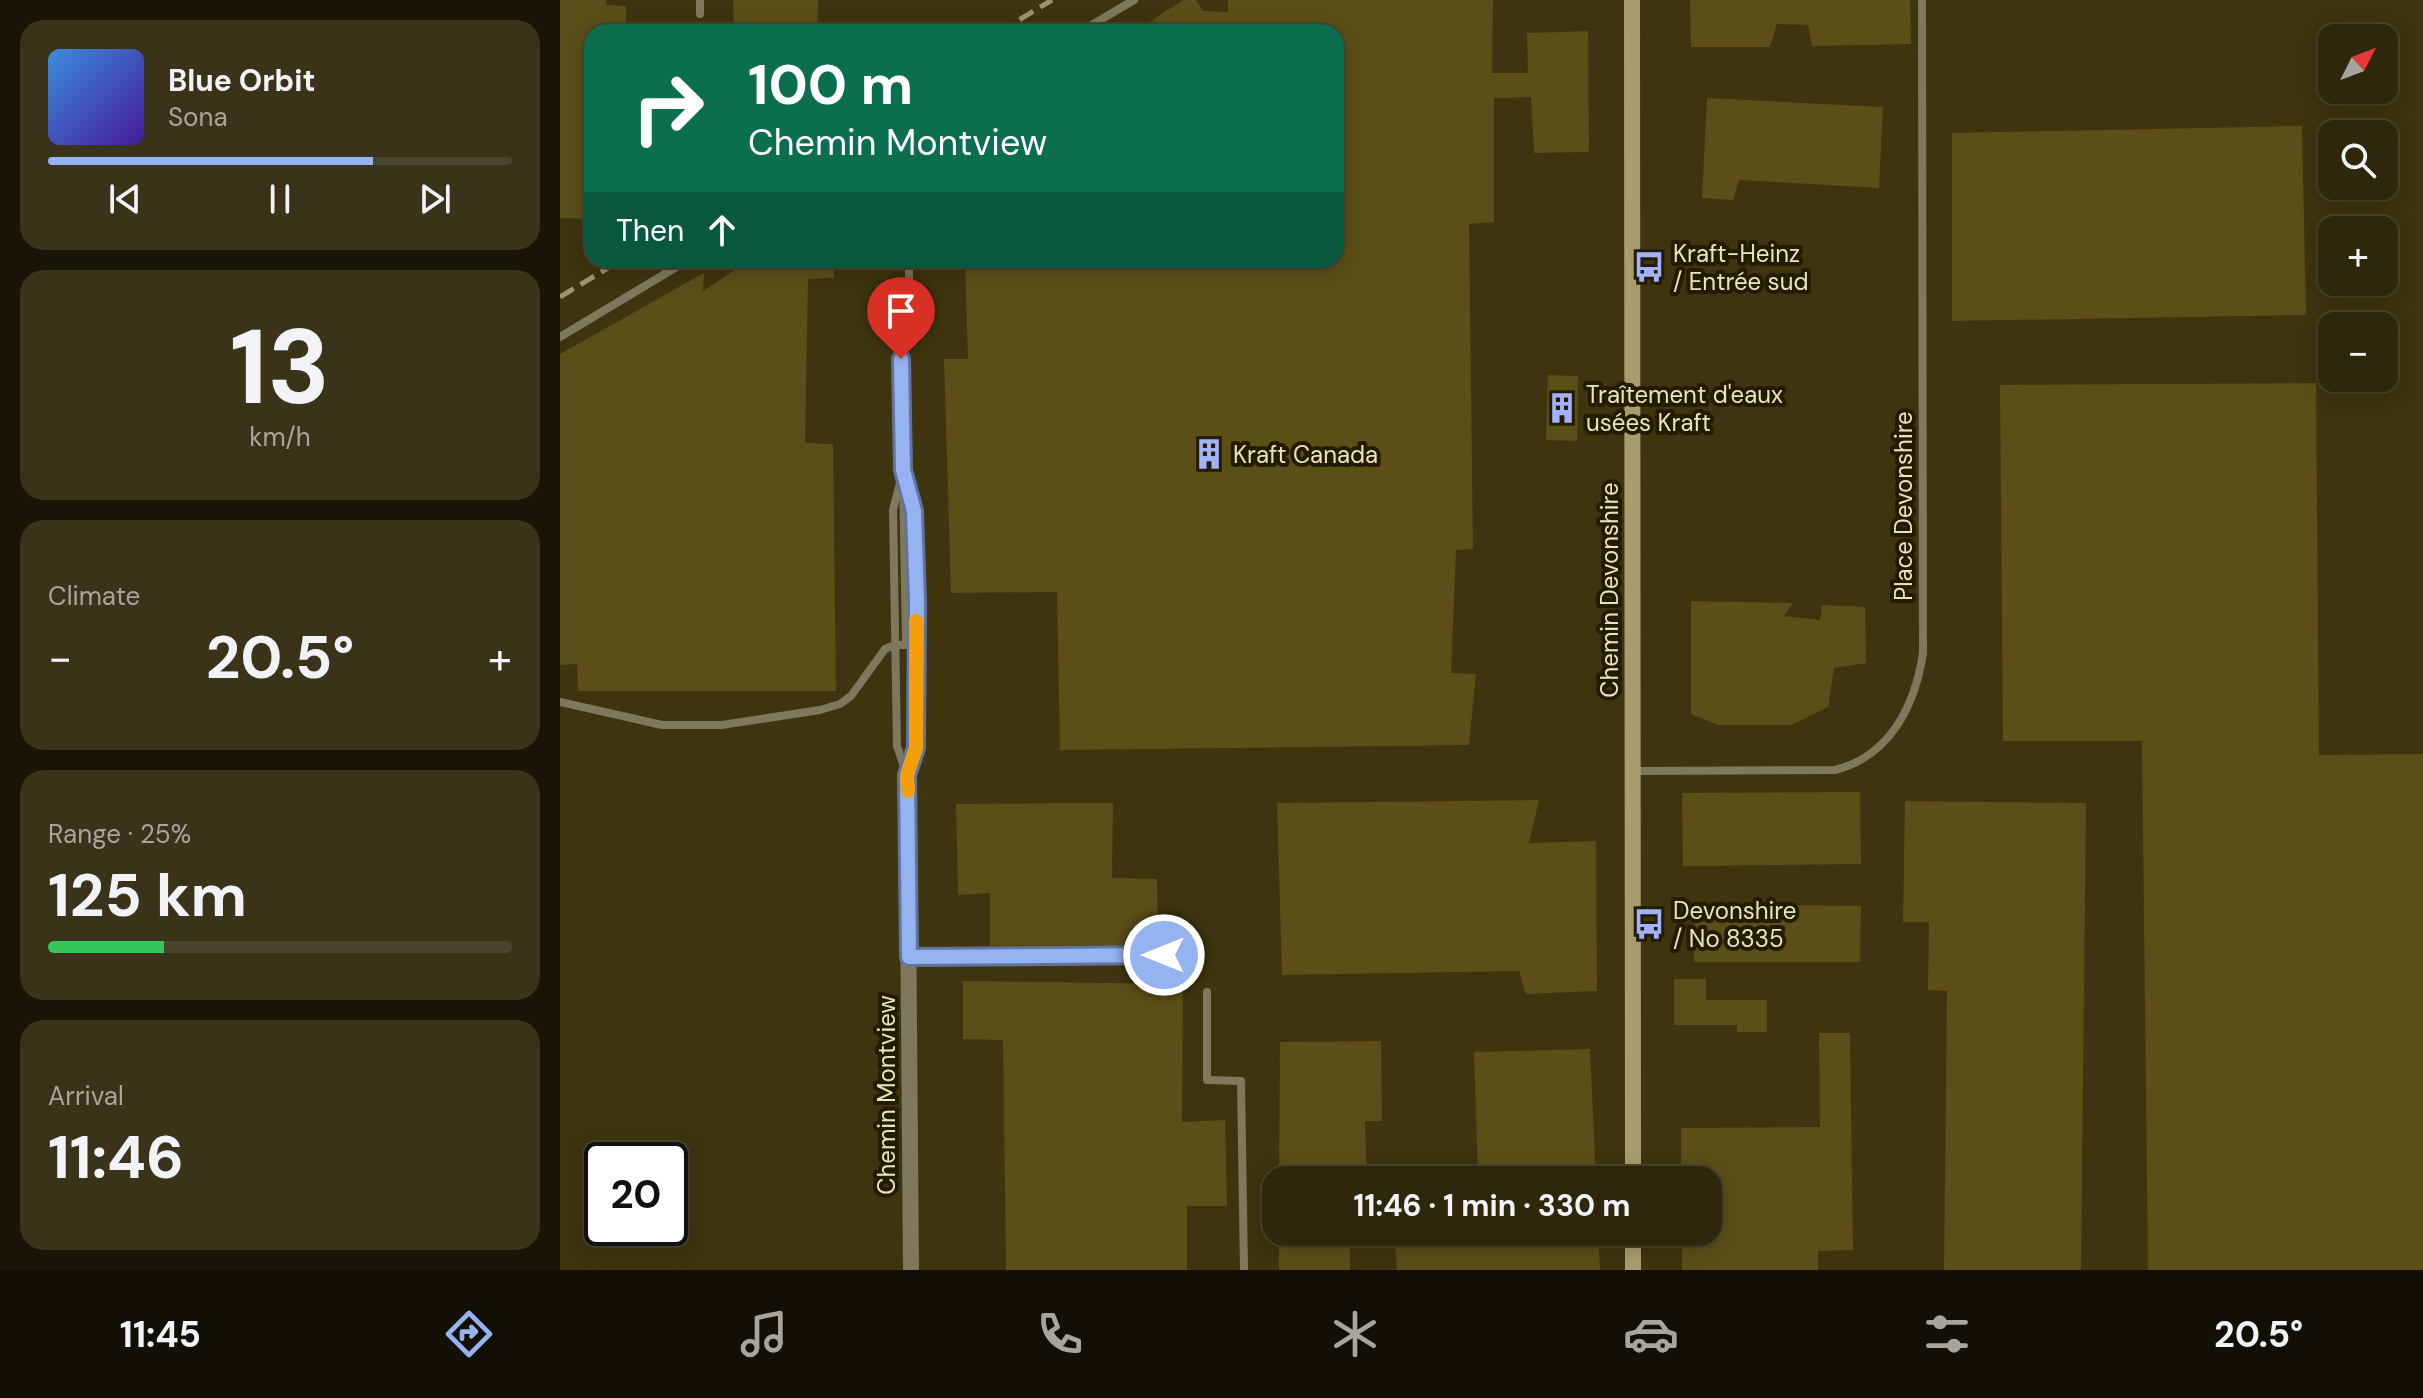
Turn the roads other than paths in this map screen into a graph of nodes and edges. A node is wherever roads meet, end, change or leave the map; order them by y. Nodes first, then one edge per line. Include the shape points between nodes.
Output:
1 (700, 0) edge
2 (1134, 0) edge
3 (1632, 0) edge
4 (1922, 0) edge
5 (700, 14) dead end
6 (1094, 24) edge
7 (675, 268) edge
8 (909, 268) edge
9 (560, 337) edge
10 (903, 470) junction
11 (895, 645) junction
12 (911, 645) junction
13 (560, 702) edge
14 (1633, 771) junction
15 (907, 775) junction
16 (1164, 955) dead end
17 (909, 957) junction
18 (1207, 992) dead end
19 (1633, 1166) edge
20 (1633, 1246) edge
21 (911, 1270) edge
22 (1244, 1270) edge
23 (1633, 1270) edge

1 - 5 lane
2 - 6 lane
3 - 14 street, Chemin Devonshire
4 - 14 lane, Place Devonshire via 1923,653 1911,700 1902,719 1856,765 1835,770
7 - 9 lane
8 - 10 lane via 901,359
10 - 11 lane via 893,510
10 - 12 lane via 914,511
11 - 12 lane
11 - 13 lane via 880,654 846,701 820,710 722,725 662,725
11 - 15 lane via 897,746
12 - 15 lane via 916,748
14 - 19 street, Chemin Devonshire
15 - 17 street, Chemin Montview
16 - 17 lane
17 - 21 street, Chemin Montview
18 - 22 lane via 1207,1080 1241,1081
20 - 23 street

